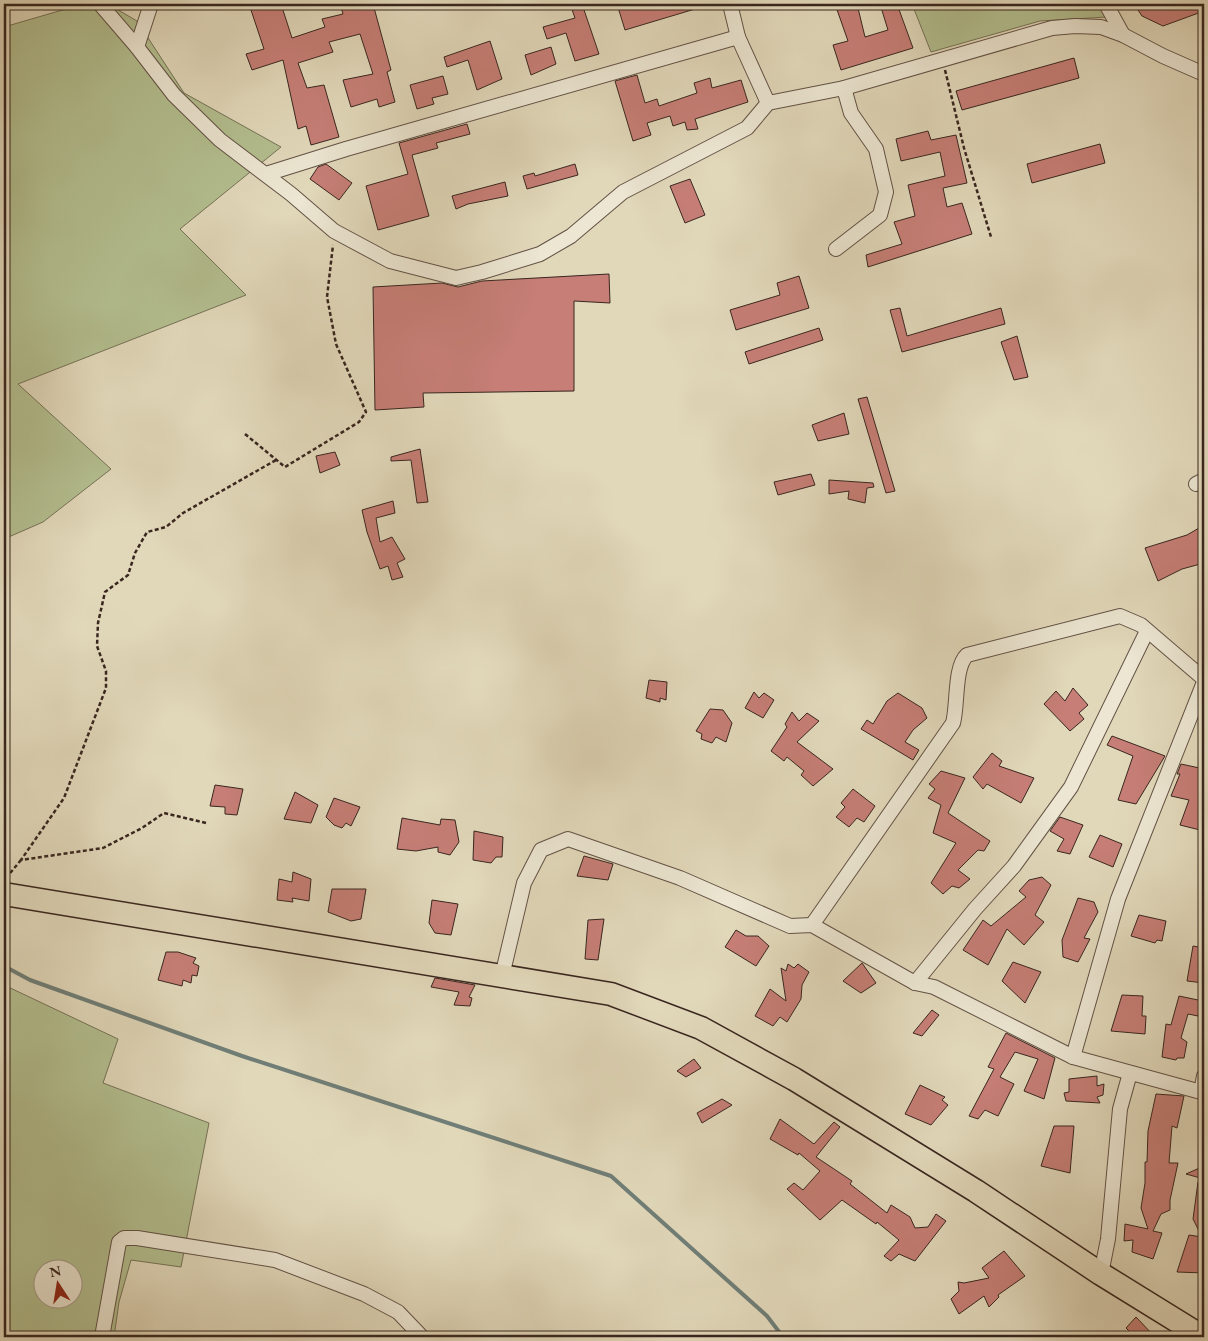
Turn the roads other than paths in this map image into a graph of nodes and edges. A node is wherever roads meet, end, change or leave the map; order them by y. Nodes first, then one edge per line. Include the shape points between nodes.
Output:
1 (100, 4) edge
2 (151, 4) edge
3 (730, 4) edge
4 (1106, 4) edge
5 (1123, 35) junction
6 (738, 37) junction
7 (138, 47) junction
8 (1204, 74) edge
9 (844, 88) junction
10 (768, 103) junction
11 (266, 174) junction
12 (836, 249) dead end
13 (1147, 632) junction
14 (1204, 680) edge
15 (4, 894) edge
16 (812, 926) junction
17 (502, 976) junction
18 (915, 983) junction
19 (1073, 1057) junction
20 (1130, 1073) junction
21 (1204, 1076) edge
22 (1203, 1092) edge
23 (1101, 1274) junction
24 (102, 1337) edge
25 (422, 1337) edge
26 (1203, 1337) edge

1 - 7 street
2 - 7 street
3 - 6 street
4 - 5 street
5 - 8 street
5 - 9 street via 1101,27 1052,28
6 - 10 street
6 - 11 street
7 - 11 street via 174,95 220,140
9 - 10 street
9 - 12 street via 851,113 876,149 886,192 880,216
10 - 11 street via 747,128 623,192 571,236 540,254 456,278 390,261 334,231
13 - 14 street
13 - 16 street via 1141,625 1120,616 967,655 960,669 953,724
13 - 18 street via 1072,787 1014,866
14 - 19 street via 1118,899
15 - 17 main road
16 - 17 street via 790,926 680,878 568,839 541,850 524,883
16 - 18 street
17 - 23 main road via 611,994 701,1028 794,1079 968,1186
18 - 19 street via 934,987
19 - 20 street
20 - 22 street
20 - 23 street via 1120,1110 1108,1239
21 - 22 street
23 - 26 main road
24 - 25 street via 119,1242 124,1238 275,1260 364,1294 398,1312

